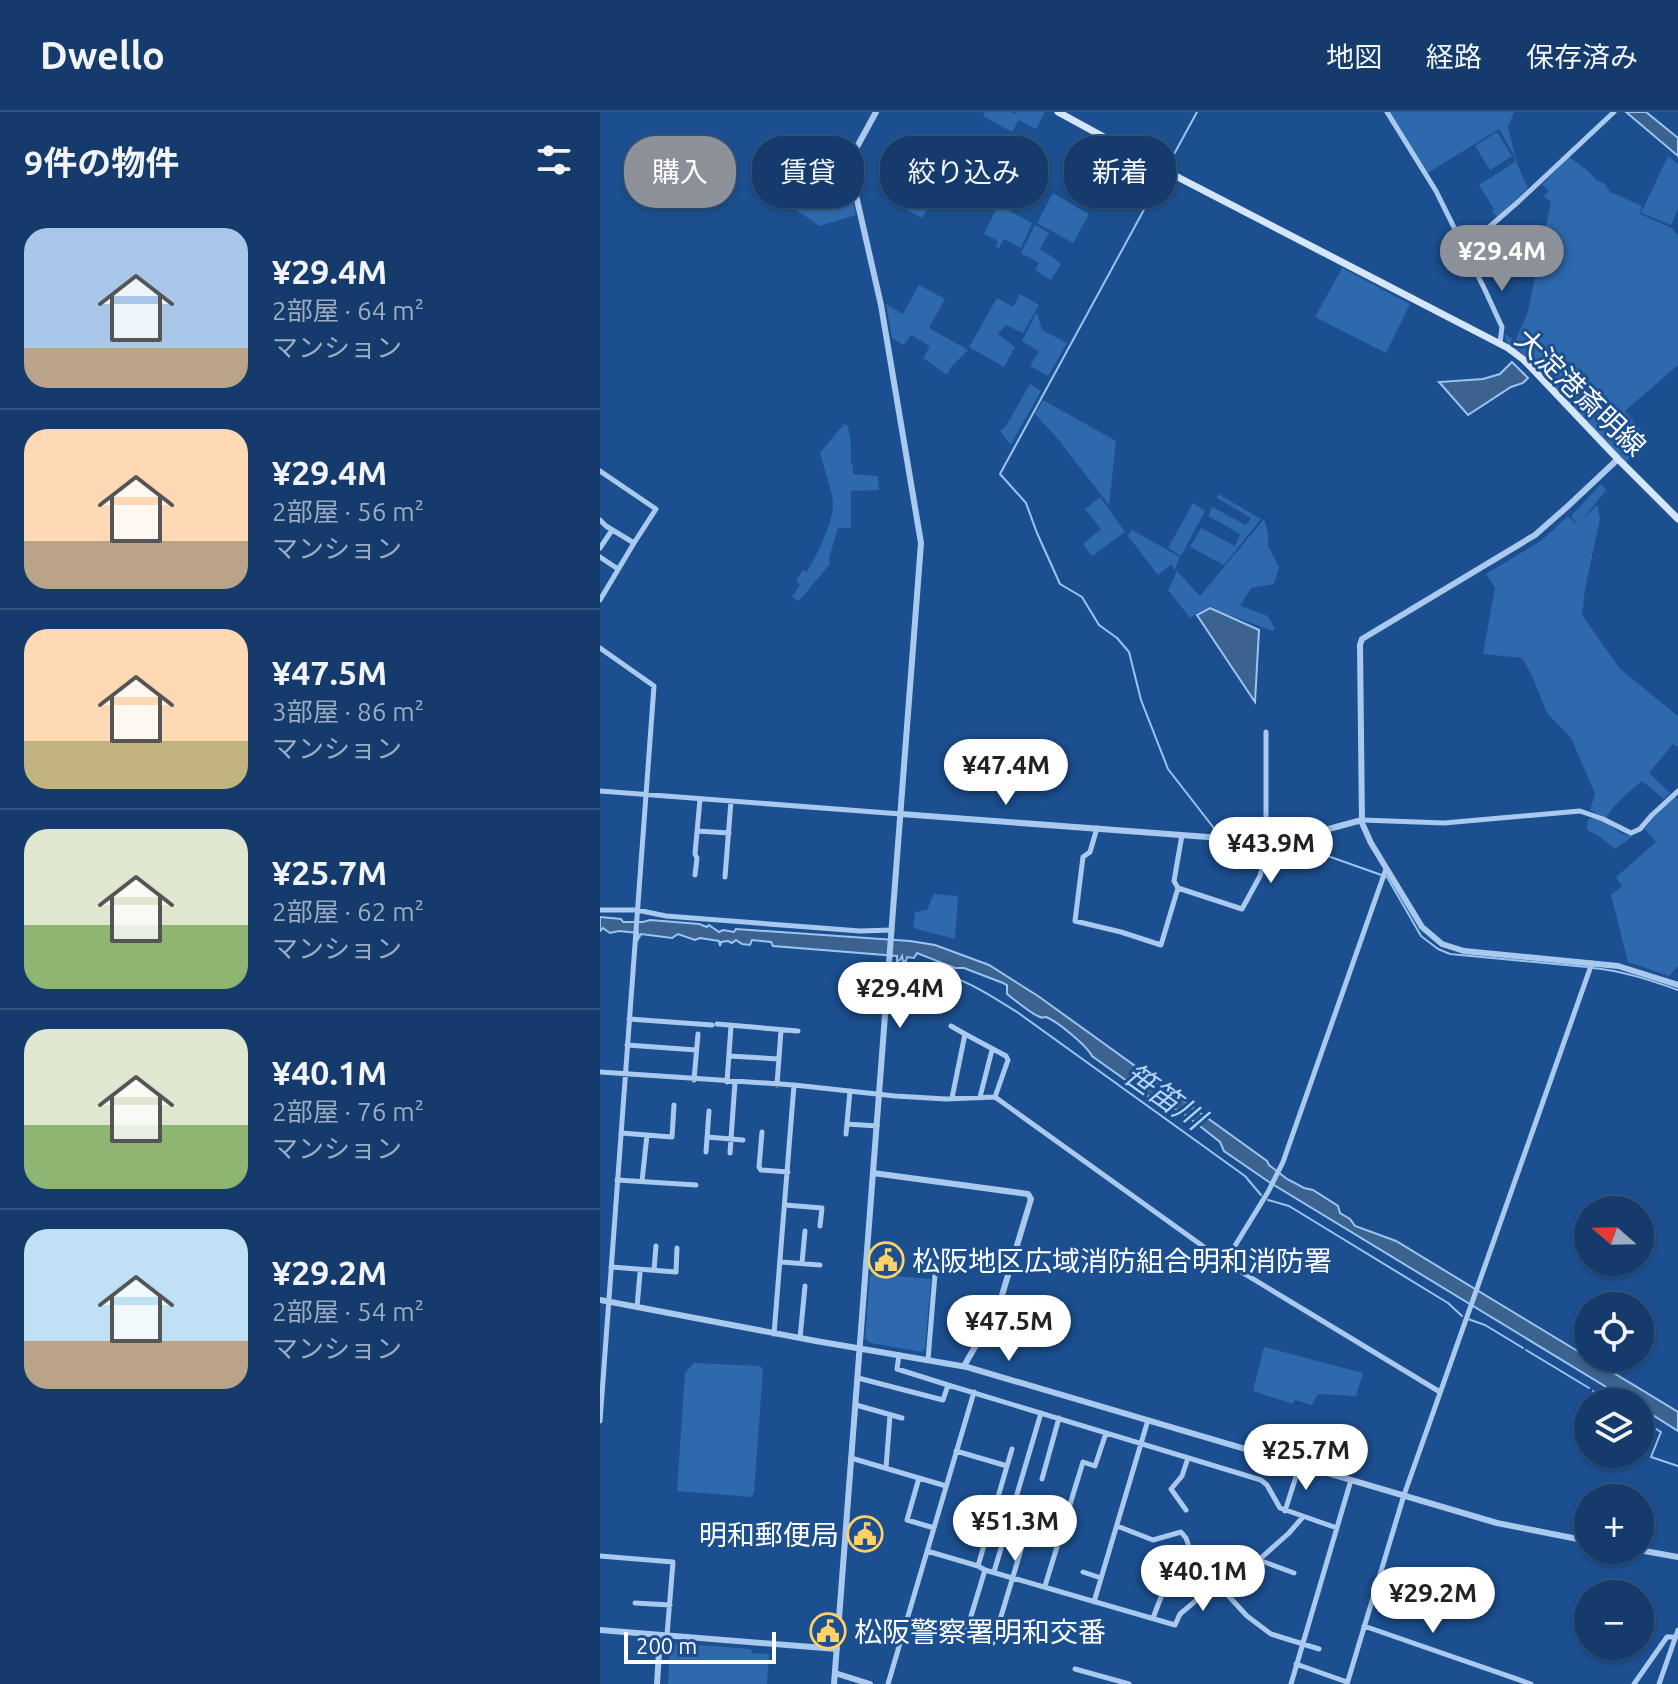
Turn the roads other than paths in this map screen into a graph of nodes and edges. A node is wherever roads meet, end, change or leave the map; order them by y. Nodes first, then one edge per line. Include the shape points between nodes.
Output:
1 (876, 112) edge
2 (1058, 112) edge
3 (1387, 112) edge
4 (1614, 112) edge
5 (1464, 249) junction
6 (1500, 343) junction
7 (1618, 459) junction
8 (600, 471) edge
9 (1678, 519) edge
10 (600, 520) edge
11 (612, 530) junction
12 (634, 543) junction
13 (600, 548) edge
14 (600, 557) edge
15 (618, 569) junction
16 (600, 600) edge
17 (600, 648) edge
18 (1266, 732) dead end
19 (600, 791) edge
20 (1678, 791) edge
21 (646, 795) junction
22 (700, 799) junction
23 (731, 801) junction
24 (901, 814) junction
25 (1362, 820) junction
26 (1097, 828) junction
27 (697, 831) junction
28 (729, 833) junction
29 (1182, 835) junction
30 (1268, 842) junction
31 (1384, 873) junction
32 (695, 875) dead end
33 (725, 877) dead end
34 (1178, 888) junction
35 (600, 910) edge
36 (637, 911) junction
37 (892, 930) junction
38 (1591, 966) junction
39 (1678, 985) edge
40 (629, 1019) junction
41 (731, 1026) junction
42 (951, 1026) dead end
43 (781, 1029) junction
44 (798, 1031) dead end
45 (698, 1034) dead end
46 (965, 1034) junction
47 (627, 1045) junction
48 (696, 1050) junction
49 (992, 1050) junction
50 (729, 1056) junction
51 (779, 1059) junction
52 (600, 1072) edge
53 (625, 1074) junction
54 (694, 1080) junction
55 (727, 1082) junction
56 (735, 1082) junction
57 (777, 1085) junction
58 (794, 1085) junction
59 (850, 1091) junction
60 (880, 1094) junction
61 (980, 1097) junction
62 (995, 1097) junction
63 (952, 1098) junction
64 (674, 1105) dead end
65 (709, 1111) dead end
66 (847, 1124) junction
67 (877, 1126) junction
68 (762, 1132) dead end
69 (621, 1133) junction
70 (846, 1134) dead end
71 (647, 1135) junction
72 (707, 1137) junction
73 (731, 1139) junction
74 (743, 1140) dead end
75 (706, 1152) dead end
76 (730, 1153) dead end
77 (788, 1172) junction
78 (873, 1173) junction
79 (617, 1180) junction
80 (642, 1181) junction
81 (696, 1185) dead end
82 (785, 1205) junction
83 (820, 1226) dead end
84 (805, 1231) dead end
85 (656, 1246) dead end
86 (677, 1248) dead end
87 (781, 1262) junction
88 (936, 1262) dead end
89 (1225, 1262) junction
90 (802, 1263) junction
91 (600, 1265) edge
92 (820, 1265) dead end
93 (611, 1266) junction
94 (654, 1270) junction
95 (640, 1273) dead end
96 (805, 1286) dead end
97 (600, 1300) edge
98 (609, 1302) junction
99 (637, 1307) junction
100 (604, 1324) edge
101 (774, 1334) junction
102 (800, 1338) junction
103 (860, 1348) junction
104 (899, 1355) junction
105 (928, 1360) junction
106 (964, 1366) junction
107 (858, 1378) junction
108 (602, 1380) edge
109 (948, 1385) junction
110 (974, 1392) junction
111 (1440, 1392) junction
112 (856, 1405) junction
113 (1041, 1413) junction
114 (890, 1415) junction
115 (902, 1418) dead end
116 (1059, 1418) junction
117 (1149, 1419) junction
118 (600, 1421) edge
119 (1106, 1433) junction
120 (1141, 1443) junction
121 (1012, 1449) dead end
122 (956, 1451) junction
123 (851, 1458) junction
124 (1188, 1458) junction
125 (1300, 1464) junction
126 (1007, 1466) junction
127 (886, 1468) junction
128 (919, 1478) junction
129 (1042, 1479) dead end
130 (1351, 1480) junction
131 (946, 1486) junction
132 (1404, 1495) junction
133 (1186, 1510) dead end
134 (1285, 1511) junction
135 (1303, 1517) junction
136 (1117, 1526) junction
137 (934, 1528) junction
138 (1337, 1528) junction
139 (1574, 1538) edge
140 (1021, 1550) dead end
141 (927, 1551) junction
142 (1654, 1553) edge
143 (1192, 1555) junction
144 (600, 1556) edge
145 (1678, 1557) edge
146 (1259, 1560) junction
147 (1154, 1562) dead end
148 (1169, 1564) dead end
149 (978, 1566) junction
150 (985, 1570) junction
151 (994, 1572) junction
152 (1083, 1572) dead end
153 (1294, 1573) dead end
154 (1213, 1576) junction
155 (1012, 1577) junction
156 (1101, 1578) junction
157 (1045, 1586) junction
158 (1222, 1590) junction
159 (1163, 1592) junction
160 (1094, 1602) junction
161 (635, 1603) dead end
162 (670, 1605) junction
163 (1153, 1618) junction
164 (1364, 1626) junction
165 (600, 1630) edge
166 (1677, 1633) edge
167 (664, 1636) junction
168 (965, 1636) dead end
169 (993, 1643) dead end
170 (1303, 1644) junction
171 (837, 1649) junction
172 (1319, 1649) dead end
173 (1296, 1664) junction
174 (1075, 1669) dead end
175 (835, 1673) junction
176 (1102, 1676) junction
177 (1347, 1683) edge
178 (657, 1684) edge
179 (834, 1684) edge
180 (870, 1684) edge
181 (888, 1684) edge
182 (1100, 1684) edge
183 (1129, 1684) edge
184 (1291, 1684) edge
185 (1531, 1684) edge
186 (1634, 1684) edge
187 (1659, 1684) edge

1 - 24 street via 850,169 881,305 921,543
2 - 6 main road, 大淀港斎明線
3 - 5 street
4 - 5 street
5 - 6 street via 1502,327
6 - 7 main road, 大淀港斎明線 via 1524,360
7 - 9 main road, 大淀港斎明線
7 - 25 street via 1535,535 1362,639
8 - 12 street via 656,509
10 - 11 street
11 - 12 street
11 - 13 street
12 - 15 street
14 - 15 street
15 - 16 street
17 - 21 street via 654,686
18 - 30 street
19 - 21 street
20 - 25 street via 1631,833 1580,811 1444,823
21 - 22 street
21 - 36 street
22 - 23 street
22 - 27 street
23 - 24 street
23 - 28 street
24 - 26 street
24 - 37 street
25 - 30 street
25 - 31 street
26 - 29 street
26 - 34 street via 1090,852 1083,857 1075,921 1161,945
27 - 28 street
27 - 32 street
28 - 33 street
29 - 30 street
29 - 34 street via 1174,881
30 - 34 street via 1260,876 1242,909
31 - 38 street via 1419,923 1442,944 1484,956
31 - 89 street via 1283,1163
35 - 36 street
36 - 37 street
36 - 40 street
37 - 60 street
38 - 39 street via 1618,966
38 - 111 street
40 - 41 street
40 - 47 street
41 - 43 street
41 - 50 street
42 - 46 street
43 - 44 street
43 - 51 street
45 - 48 street
46 - 49 street
46 - 63 street
47 - 48 street
47 - 53 street
48 - 54 street
49 - 61 street
49 - 62 street via 1008,1060
50 - 51 street
50 - 55 street
51 - 57 street
52 - 53 street
53 - 54 street
53 - 69 street
54 - 55 street
55 - 56 street
56 - 57 street
56 - 73 street
57 - 58 street
58 - 59 street
58 - 77 street
59 - 60 street
59 - 66 street
60 - 63 street
60 - 67 street
61 - 62 street
61 - 63 street
62 - 89 street
64 - 71 street via 672,1137
65 - 72 street
66 - 67 street
66 - 70 street
67 - 78 street
68 - 77 street via 759,1167
69 - 71 street
69 - 79 street
71 - 80 street
72 - 73 street
72 - 75 street
73 - 74 street
73 - 76 street
77 - 82 street
78 - 103 street
78 - 106 street via 1028,1194 1031,1199 999,1305
79 - 80 street
79 - 93 street
80 - 81 street
82 - 83 street via 822,1208
82 - 87 street
84 - 90 street
85 - 94 street
86 - 94 street via 676,1272
87 - 90 street
87 - 101 street
88 - 105 street
89 - 111 street
90 - 92 street
91 - 93 street
93 - 94 street
93 - 98 street
95 - 99 street
96 - 102 street
97 - 98 street
98 - 99 street
98 - 100 street
99 - 101 street
100 - 108 street
101 - 102 street
102 - 103 street
103 - 104 street
103 - 107 street
104 - 105 street
104 - 109 street via 897,1369
105 - 106 street
106 - 117 street
107 - 109 street via 943,1400
107 - 112 street
108 - 118 street
109 - 110 street
110 - 113 street
110 - 122 street
111 - 132 street
112 - 114 street
112 - 123 street
113 - 116 street
113 - 151 street
114 - 115 street
114 - 127 street
116 - 119 street
116 - 129 street
117 - 120 street
117 - 125 street
119 - 120 street
119 - 157 street via 1095,1466 1083,1462
120 - 124 street
120 - 136 street
121 - 126 street
122 - 126 street
122 - 131 street
123 - 127 street
123 - 171 street
124 - 133 street via 1171,1489
124 - 134 street via 1261,1480
125 - 130 street
125 - 134 street
126 - 149 street
127 - 128 street
128 - 131 street
128 - 137 street via 907,1520
130 - 132 street
130 - 138 street
131 - 137 street
132 - 139 street via 1497,1523
132 - 164 street
134 - 135 street
135 - 138 street
135 - 146 street
136 - 143 street via 1153,1540 1181,1532
136 - 156 street
137 - 141 street
138 - 170 street
140 - 155 street
141 - 149 street
141 - 181 street
142 - 145 street
143 - 148 street
143 - 154 street via 1206,1551
144 - 162 street via 673,1562
146 - 153 street
146 - 158 street
147 - 159 street
149 - 150 street
150 - 151 street
150 - 168 street
151 - 155 street
152 - 156 street
154 - 158 street
154 - 159 street
155 - 157 street
155 - 169 street
156 - 160 street
157 - 160 street
158 - 163 street via 1205,1593 1175,1625
158 - 170 street via 1271,1634
159 - 163 street
160 - 163 street
161 - 162 street
162 - 167 street
164 - 177 street
164 - 185 street
165 - 167 street
166 - 186 street via 1667,1637
166 - 187 street
167 - 171 street
167 - 178 street
170 - 172 street
170 - 173 street
171 - 175 street
173 - 177 street
173 - 184 street
174 - 176 street
175 - 179 street
175 - 180 street
176 - 182 street
176 - 183 street

